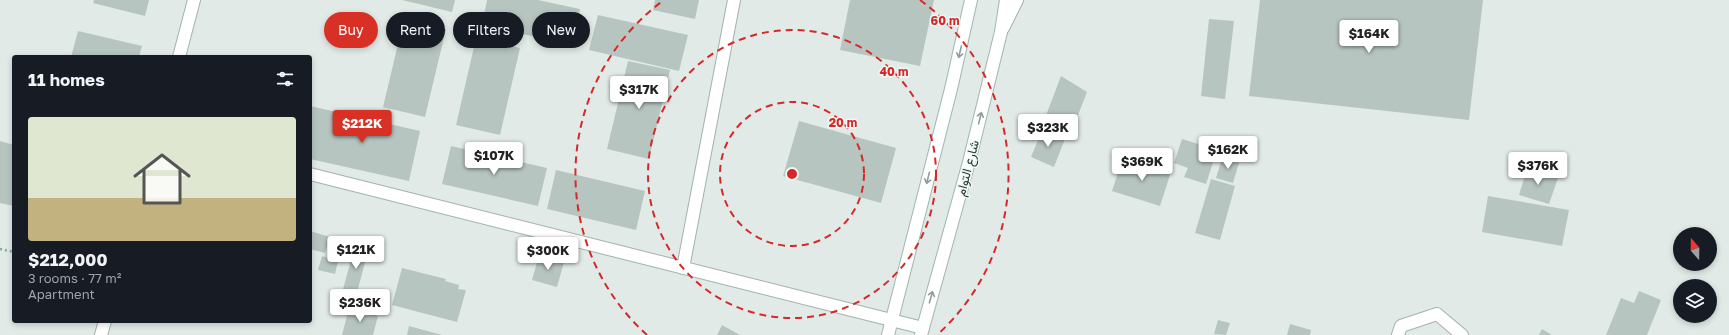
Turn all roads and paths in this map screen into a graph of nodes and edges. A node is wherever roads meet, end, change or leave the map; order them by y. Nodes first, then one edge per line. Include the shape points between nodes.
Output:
1 (194, 0) edge
2 (734, 0) edge
3 (971, 0) edge
4 (1006, 0) edge
5 (1017, 0) edge
6 (1001, 32) junction
7 (180, 55) edge
8 (312, 175) edge
9 (0, 249) edge
10 (12, 252) edge
11 (683, 268) junction
12 (892, 320) junction
13 (104, 323) edge
14 (922, 332) edge
15 (101, 335) edge
16 (888, 335) edge
17 (1398, 335) edge
18 (1462, 335) edge

1 - 7 street
2 - 11 street
3 -> 12 street
4 - 6 street, شارع التوام
5 - 6 street
14 -> 6 street, شارع التوام via 969,162
8 - 11 street
9 - 10 path
11 - 12 street
12 - 14 street
12 - 16 street
13 - 15 street
17 - 18 street via 1401,326 1438,314

